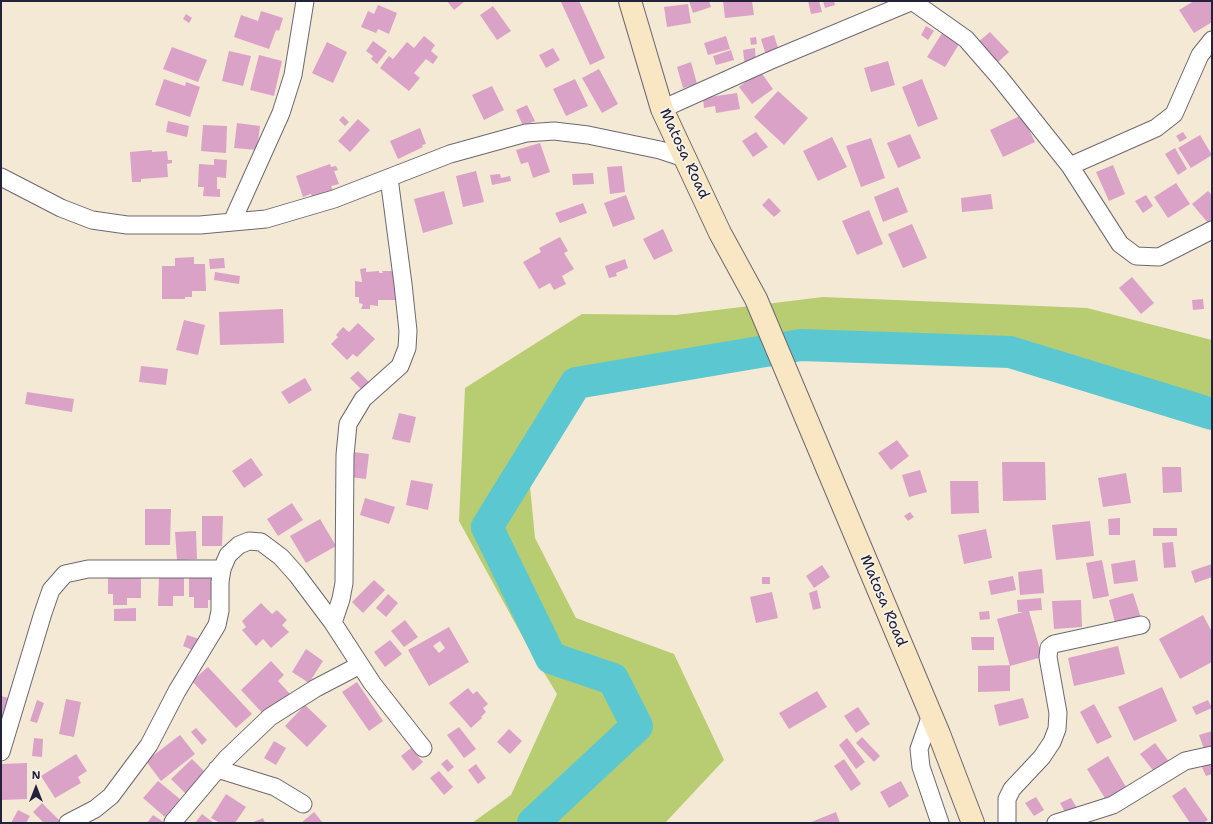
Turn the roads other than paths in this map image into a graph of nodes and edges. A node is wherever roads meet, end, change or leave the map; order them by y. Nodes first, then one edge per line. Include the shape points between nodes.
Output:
1 (305, 1) edge
2 (630, 1) edge
3 (912, 1) edge
4 (1212, 40) edge
5 (662, 109) junction
6 (687, 159) junction
7 (1070, 166) junction
8 (1, 177) edge
9 (389, 178) junction
10 (232, 222) junction
11 (1212, 230) edge
12 (222, 569) junction
13 (333, 623) junction
14 (1141, 625) dead end
15 (360, 665) junction
16 (931, 715) junction
17 (423, 748) dead end
18 (1, 752) edge
19 (1212, 755) edge
20 (217, 769) junction
21 (303, 804) dead end
22 (173, 822) dead end
23 (68, 823) edge
24 (940, 823) edge
25 (973, 823) edge
26 (1007, 823) edge
27 (1056, 823) edge

1 - 10 street via 293,75 281,113
2 - 5 street, Matosa Road
3 - 5 street
3 - 7 street via 966,39
4 - 7 street via 1200,55 1174,114 1156,128
5 - 6 street, Matosa Road
6 - 9 street via 660,150 588,135 554,131 526,133 450,154
6 - 16 street, Matosa Road via 720,233 756,299
7 - 11 street via 1120,244 1136,256 1159,257
8 - 10 street via 61,208 92,220 127,225 200,225
9 - 10 street via 334,199 266,219
9 - 13 street via 408,331 407,348 400,366 363,399 348,424 345,455 344,583
12 - 13 street via 228,555 239,545 249,541 262,542 281,557 297,575
12 - 18 street via 88,569 65,574 51,590
12 - 23 street via 217,625 177,691 149,745 111,796 95,809
13 - 15 street
14 - 26 street via 1054,644 1049,648 1048,658 1058,713 1057,729 1042,757 1012,788 1007,799
15 - 17 street
15 - 20 street via 270,716
16 - 24 street via 919,749 922,767
16 - 25 street, Matosa Road
19 - 27 street via 1185,761 1113,805
20 - 21 street via 275,787
20 - 22 street

